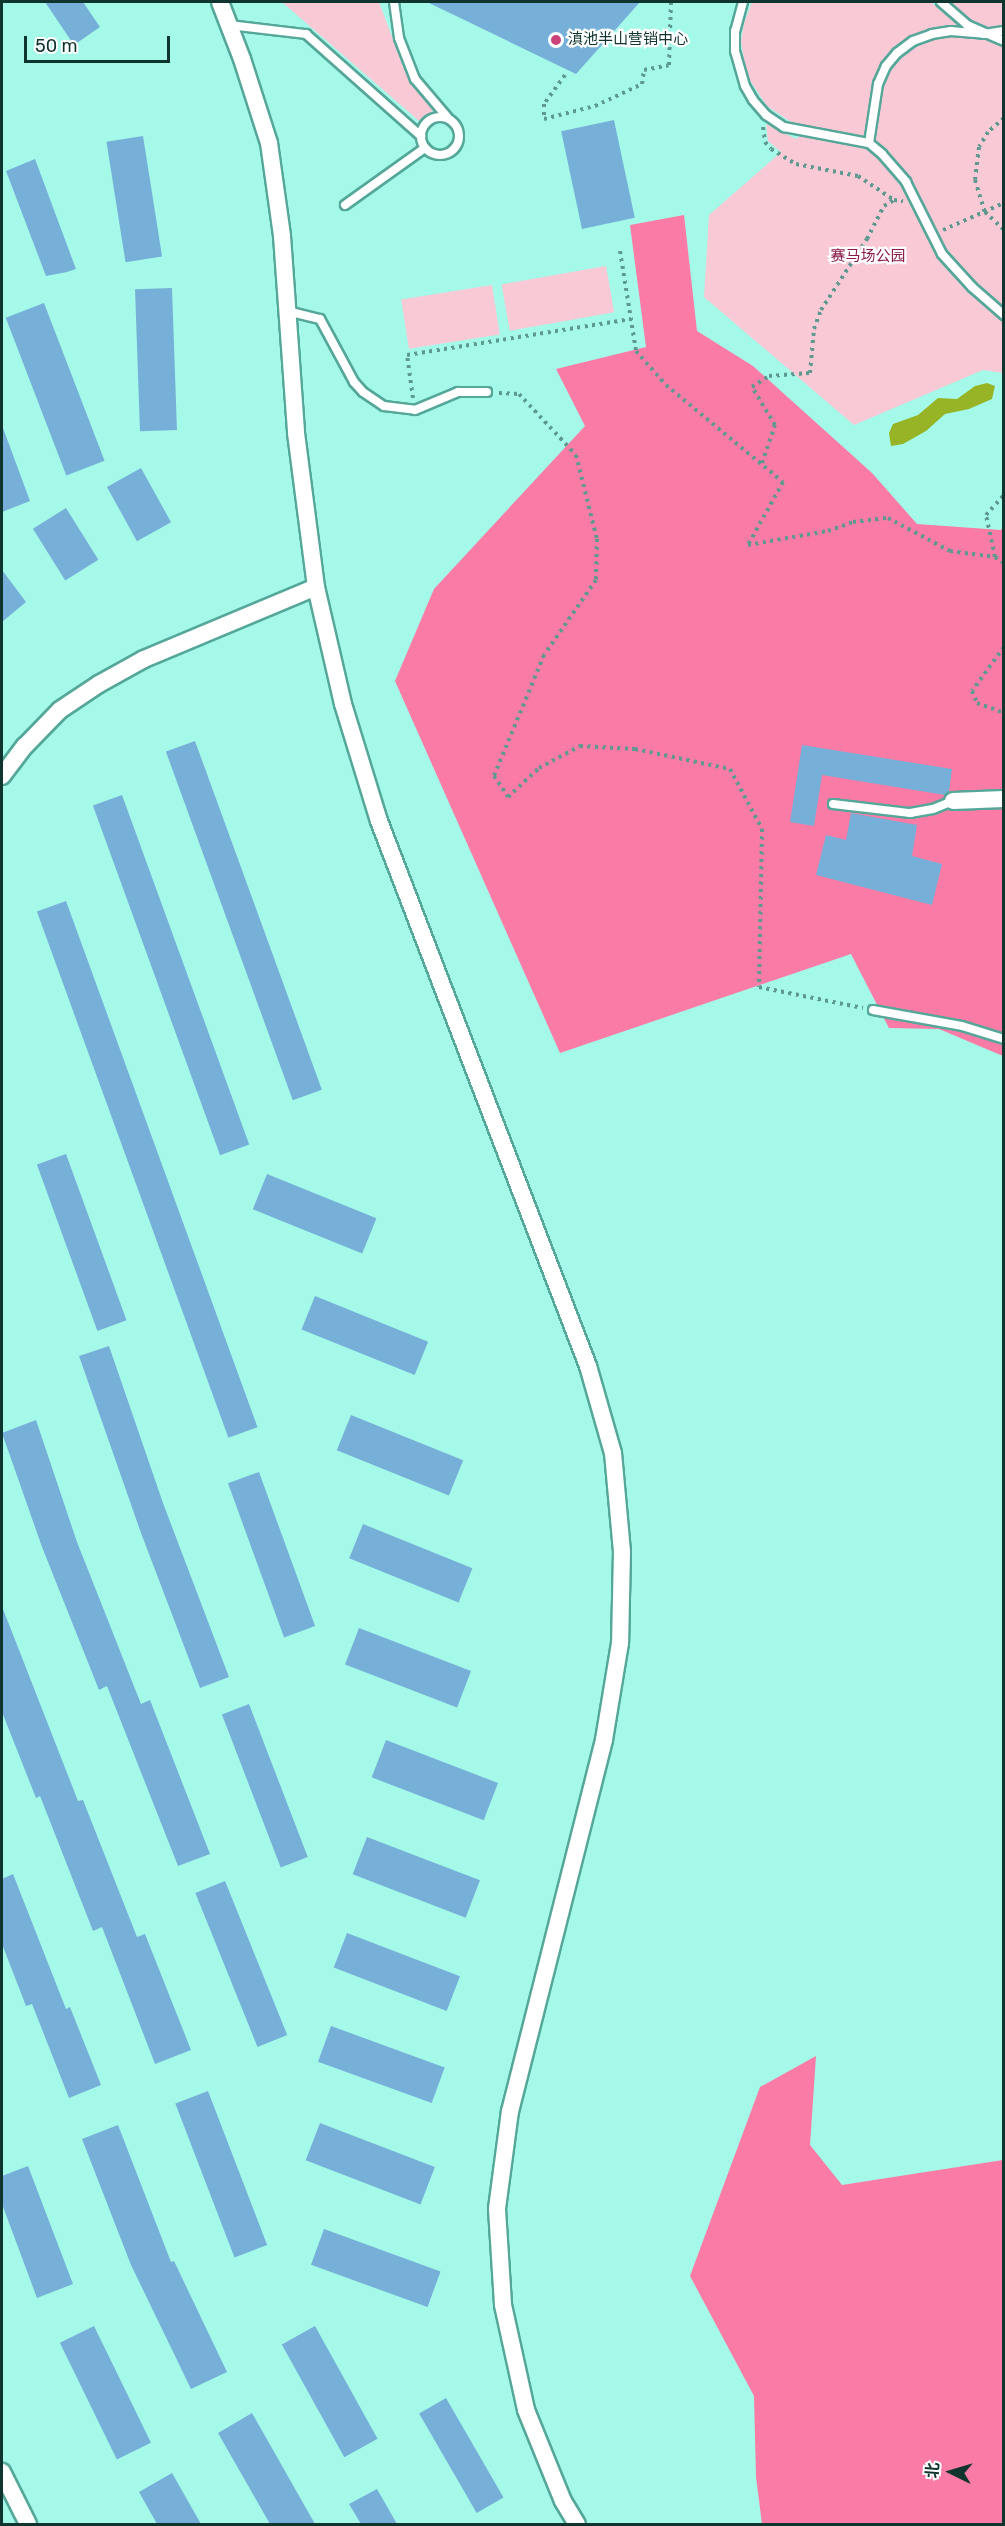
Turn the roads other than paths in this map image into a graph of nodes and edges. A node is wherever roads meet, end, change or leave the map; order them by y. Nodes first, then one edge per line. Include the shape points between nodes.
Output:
1 (220, 2) edge
2 (394, 2) edge
3 (743, 2) edge
4 (941, 2) edge
5 (229, 25) junction
6 (1004, 31) edge
7 (984, 34) junction
8 (1004, 41) edge
9 (448, 118) junction
10 (421, 136) junction
11 (869, 143) junction
12 (425, 148) junction
13 (345, 205) dead end
14 (287, 312) junction
15 (1004, 315) edge
16 (487, 392) road end
17 (316, 587) junction
18 (2, 776) edge
19 (1004, 800) edge
20 (953, 801) joint
21 (833, 804) dead end
22 (873, 1010) road end
23 (1004, 1039) edge
24 (2, 2472) edge
25 (28, 2524) edge
26 (577, 2524) edge

1 - 5 street
2 - 9 lane via 399,38 415,79
3 - 11 lane via 735,31 735,51 745,86 766,115 784,127
4 - 7 lane via 967,26
5 - 10 lane via 306,34
5 - 14 street via 269,143 282,236
6 - 7 lane
7 - 8 lane
7 - 11 lane via 932,34 897,53 878,84
9 - 10 lane via 430,119
9 - 12 lane via 459,132 454,149 436,155
10 - 12 lane
11 - 15 lane via 906,182 932,236 956,271
12 - 13 lane
14 - 16 lane via 320,319 354,382 373,400 398,410 415,410 458,392
14 - 17 street via 296,433
17 - 18 street via 144,659 99,684 60,710
17 - 26 street via 344,704 379,821 588,1366 613,1453 622,1551 618,1653 604,1740 510,2110 497,2209 502,2306 526,2410 563,2501
19 - 20 street
20 - 21 lane via 910,813
22 - 23 lane via 962,1026
24 - 25 street

